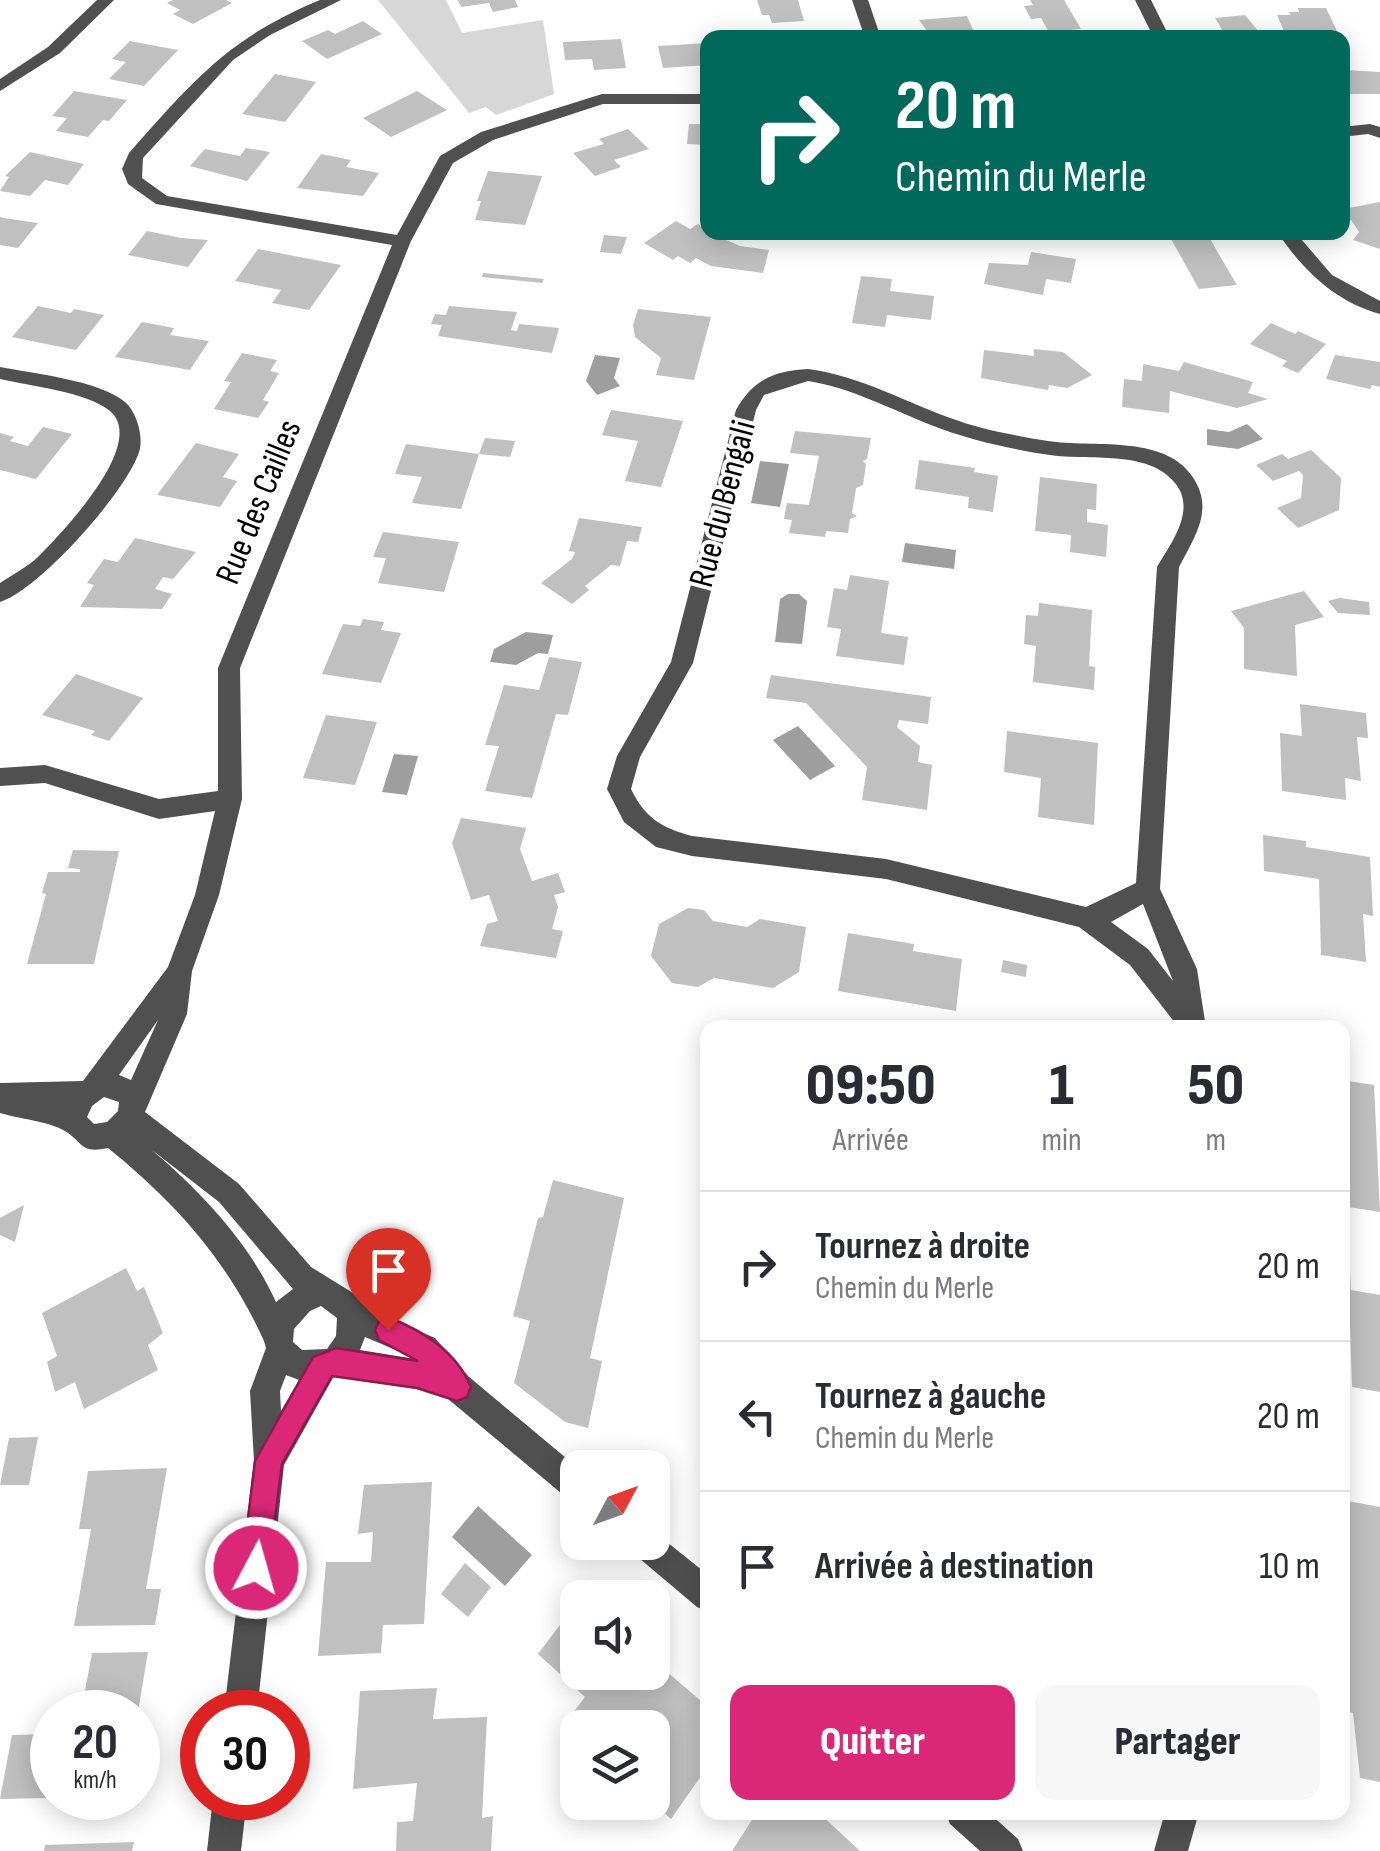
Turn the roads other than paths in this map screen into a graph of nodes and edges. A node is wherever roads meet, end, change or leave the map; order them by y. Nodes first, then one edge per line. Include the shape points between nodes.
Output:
1 (106, 0) edge
2 (333, 0) edge
3 (860, 0) edge
4 (1142, 0) edge
5 (870, 30) edge
6 (1158, 30) edge
7 (0, 86) edge
8 (700, 98) edge
9 (1350, 131) edge
10 (1380, 134) edge
11 (1291, 240) edge
12 (402, 241) junction
13 (1380, 308) edge
14 (0, 373) edge
15 (0, 594) edge
16 (0, 777) edge
17 (230, 799) junction
18 (1148, 889) junction
19 (1086, 918) junction
20 (179, 971) junction
21 (1188, 1020) edge
22 (1192, 1020) edge
23 (0, 1098) edge
24 (83, 1102) junction
25 (126, 1119) junction
26 (321, 1292) junction
27 (351, 1311) junction
28 (279, 1344) junction
29 (329, 1364) junction
30 (457, 1387) junction
31 (269, 1461) junction
32 (560, 1471) edge
33 (665, 1560) edge
34 (700, 1589) edge
35 (243, 1690) edge
36 (228, 1820) edge
37 (971, 1820) edge
38 (1180, 1820) edge
39 (224, 1851) edge
40 (1006, 1851) edge
41 (1172, 1851) edge

1 - 7 street via 54,50
2 - 12 street via 280,23 218,66 135,156 134,180 162,200
3 - 5 street
4 - 6 street
8 - 12 street, Rue des Cailles via 602,100 487,136 446,160
9 - 10 street
11 - 13 street via 1330,285
12 - 17 street, Rue des Cailles via 229,668
14 - 15 street via 93,394 120,408 130,427 130,451 99,500 43,565
16 - 17 street via 45,774 158,808
17 - 20 street, Rue des Cailles via 207,895
18 - 19 street
18 - 19 street, Rue du Bengali via 1168,567 1192,519 1194,498 1184,483 1154,460 998,438 841,381 804,374 758,391 746,410 682,663 629,756 619,789 632,815 656,838 886,868
18 - 22 street, Rue du Bengali via 1184,969
19 - 21 street, Rue du Bengali via 1138,957
20 - 24 street, Rue des Cailles
20 - 25 street, Rue des Cailles via 174,1014
23 - 24 street
24 - 25 street via 88,1137
24 - 25 street via 104,1085 124,1088
25 - 26 street via 230,1193 300,1277
25 - 28 street via 254,1281
26 - 27 street
26 - 28 street via 290,1305 280,1320
27 - 29 street via 352,1337
27 - 30 street via 425,1348
28 - 29 street via 290,1363
28 - 31 street via 265,1391
29 - 30 street via 417,1374
29 - 31 street
30 - 32 street
31 - 35 street
33 - 34 street
36 - 39 street
37 - 40 street
38 - 41 street

